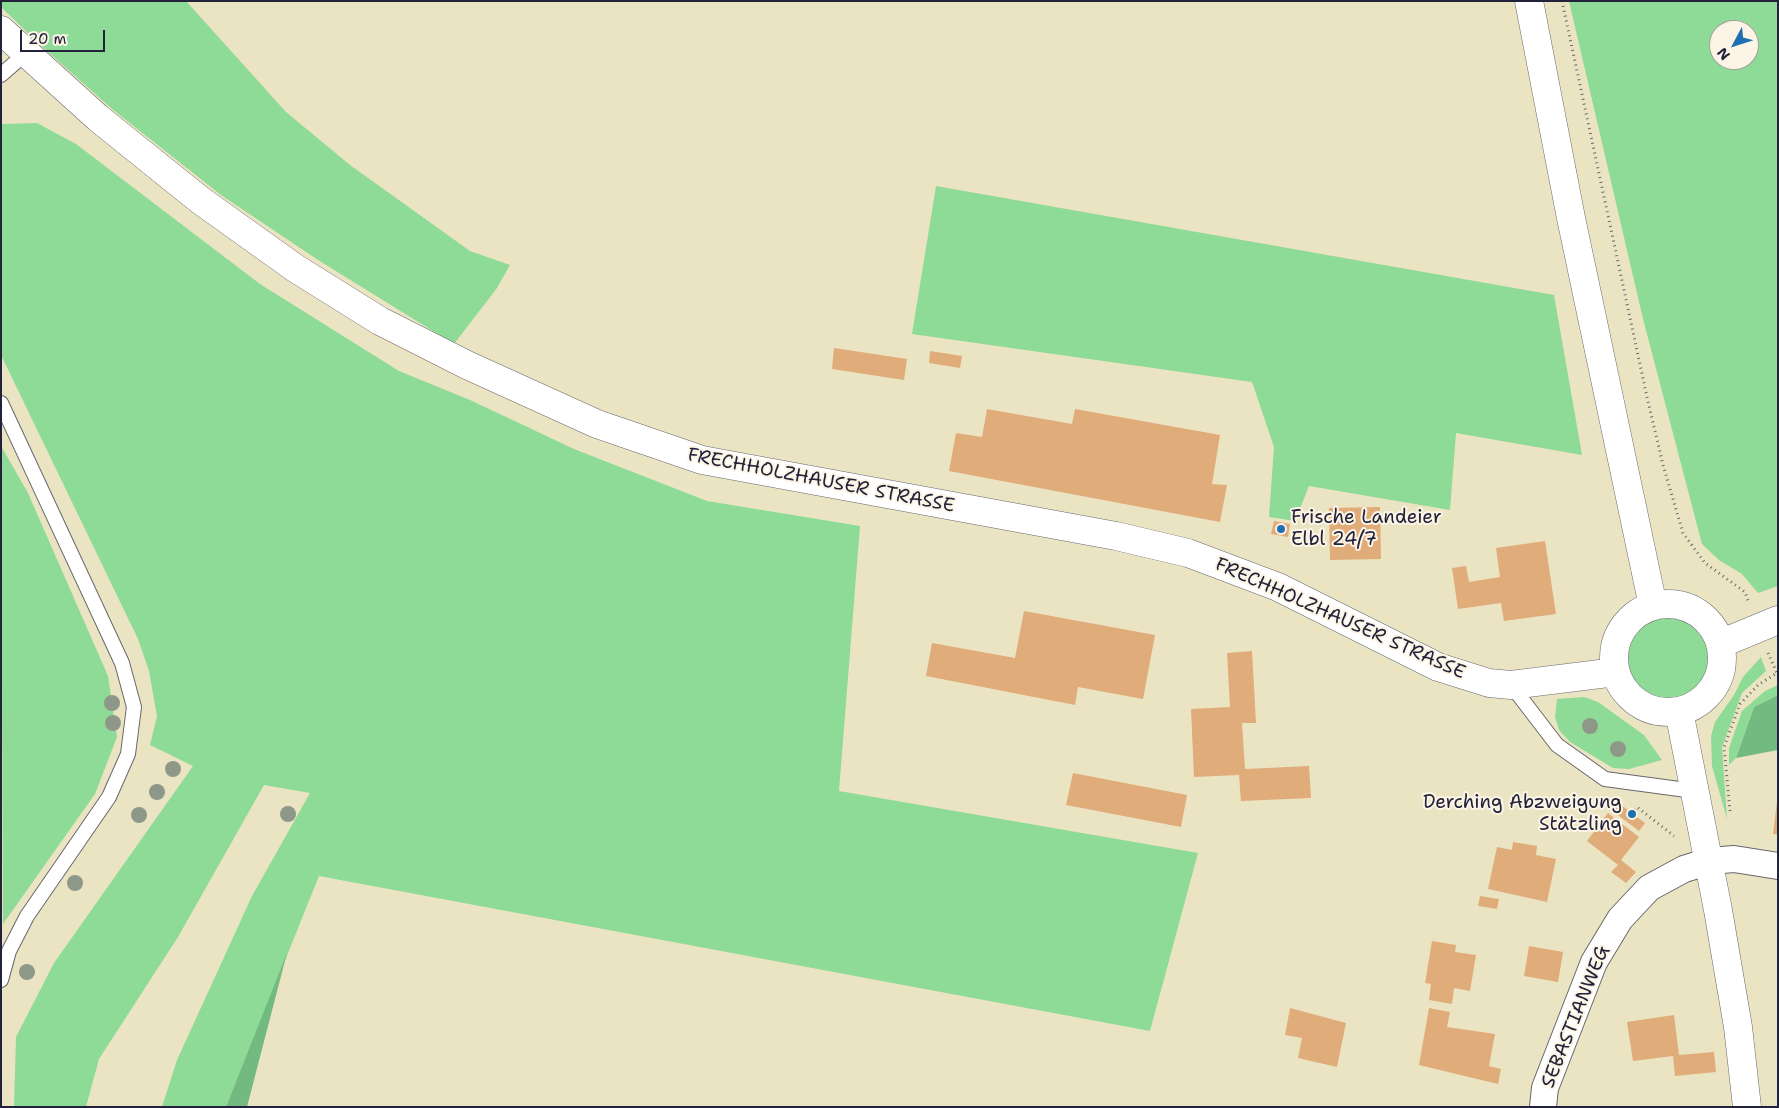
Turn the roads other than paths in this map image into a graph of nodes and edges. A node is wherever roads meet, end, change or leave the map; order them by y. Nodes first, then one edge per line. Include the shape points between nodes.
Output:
1 (1528, 1) edge
2 (1, 30) edge
3 (25, 54) junction
4 (1, 75) edge
5 (1, 403) edge
6 (1653, 606) junction
7 (1768, 623) edge
8 (1720, 644) junction
9 (1616, 672) junction
10 (1511, 685) junction
11 (1679, 711) junction
12 (1694, 791) junction
13 (1710, 861) junction
14 (1778, 866) edge
15 (1, 980) edge
16 (1543, 1107) edge
17 (1747, 1107) edge

1 - 6 street via 1570,218
2 - 3 street, FRECHHOLZHAUSER STRASSE
3 - 4 lane
3 - 10 street, FRECHHOLZHAUSER STRASSE via 200,200 295,268 380,321 597,424 702,460 1116,536 1188,553 1278,587 1438,667 1490,683
5 - 15 lane via 122,663 134,707 128,754 109,797 26,916 9,951
6 - 8 street via 1667,604 1694,611 1714,631
6 - 9 street via 1640,612 1621,631 1614,658
7 - 8 street
8 - 11 street via 1720,673 1714,686 1693,706
9 - 10 street, FRECHHOLZHAUSER STRASSE
9 - 11 street via 1629,696 1640,704 1652,710
10 - 12 lane via 1557,745 1604,779
11 - 12 street
12 - 13 street
13 - 14 street, SEBASTIANWEG via 1734,859
13 - 16 street, SEBASTIANWEG via 1684,869 1649,888 1620,919 1594,962 1545,1088
13 - 17 street via 1738,1027

